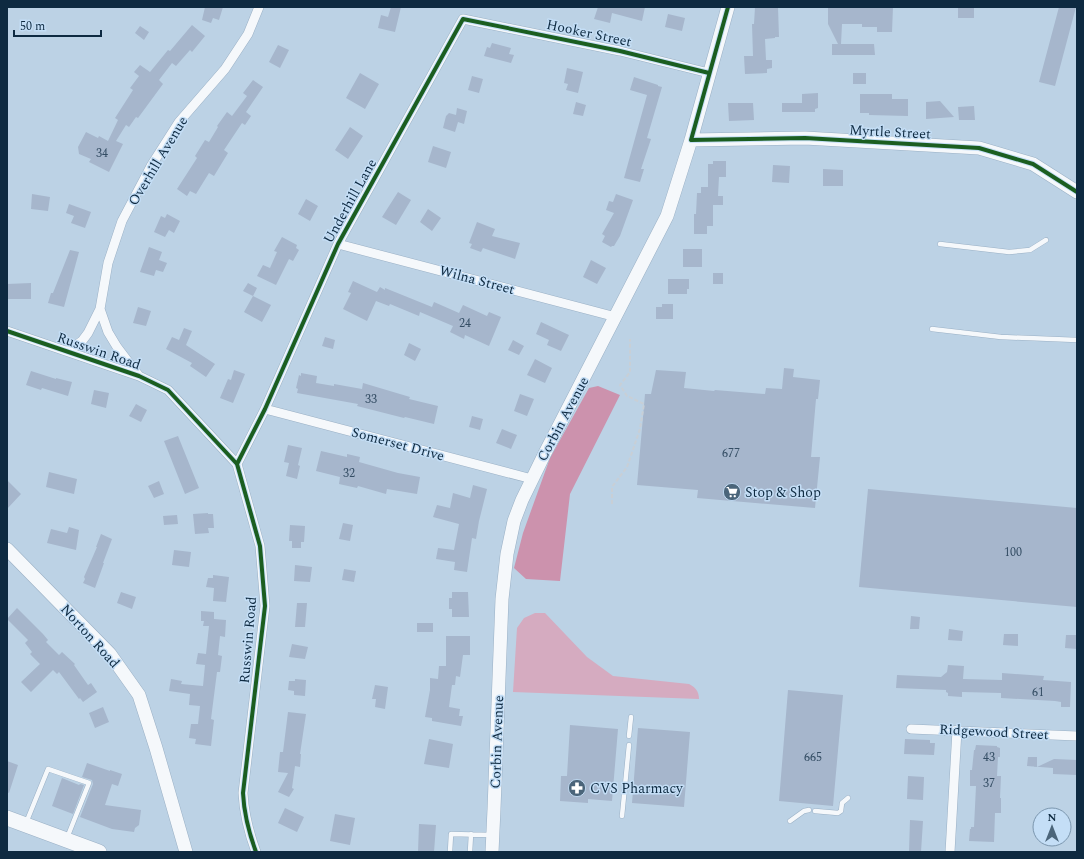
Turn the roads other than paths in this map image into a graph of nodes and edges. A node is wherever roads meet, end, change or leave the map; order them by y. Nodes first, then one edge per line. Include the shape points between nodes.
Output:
1 (259, 7) edge
2 (728, 7) edge
3 (463, 19) joint
4 (709, 73) junction
5 (691, 140) junction
6 (1077, 192) edge
7 (1046, 240) dead end
8 (338, 244) junction
9 (940, 244) dead end
10 (100, 309) junction
11 (616, 317) junction
12 (932, 329) dead end
13 (7, 331) edge
14 (1077, 340) edge
15 (68, 351) junction
16 (139, 376) junction
17 (265, 409) junction
18 (237, 464) junction
19 (532, 479) junction
20 (7, 549) edge
21 (631, 717) dead end
22 (911, 729) dead end
23 (957, 730) junction
24 (629, 736) dead end
25 (1077, 736) edge
26 (628, 745) dead end
27 (848, 798) dead end
28 (808, 810) dead end
29 (815, 811) dead end
30 (622, 816) dead end
31 (7, 818) edge
32 (790, 821) dead end
33 (26, 825) junction
34 (471, 834) junction
35 (493, 835) junction
36 (66, 840) junction
37 (89, 850) edge
38 (186, 852) edge
39 (256, 852) edge
40 (450, 852) edge
41 (470, 852) edge
42 (492, 852) edge
43 (950, 852) edge

1 - 10 street, Overhill Avenue via 248,34 225,69 180,122 151,166 125,215 108,263
2 - 4 main road, Corbin Avenue
3 - 4 street, Hooker Street via 620,51
3 - 8 street, Underhill Lane
4 - 5 main road, Corbin Avenue
5 - 6 main road, Myrtle Street via 805,138 979,148 1033,164
5 - 11 main road, Corbin Avenue via 664,221
7 - 9 lane via 1030,250 1009,252
8 - 11 street, Wilna Street
8 - 17 street, Underhill Lane
10 - 15 street, Overhill Avenue via 82,341
10 - 16 street, Overhill Avenue via 108,332
11 - 19 main road, Corbin Avenue
12 - 14 lane via 1001,337
13 - 15 street, Russwin Road
15 - 16 street, Russwin Road
16 - 18 street, Russwin Road via 168,390
17 - 18 street, Underhill Lane
17 - 19 street, Somerset Drive
18 - 39 street, Russwin Road via 260,546 265,606 243,793 246,820
19 - 35 main road, Corbin Avenue via 514,521 505,568
20 - 38 main road, Norton Road via 110,654 139,695
21 - 24 lane
22 - 23 street, Ridgewood Street
23 - 25 street, Ridgewood Street
23 - 43 street
26 - 30 lane
27 - 29 lane via 842,803 841,811 838,813
28 - 32 lane
31 - 33 main road
33 - 36 main road
33 - 36 lane via 48,769 88,783
34 - 35 lane
34 - 40 lane via 451,834
34 - 41 lane
35 - 42 main road, Corbin Avenue
36 - 37 main road

